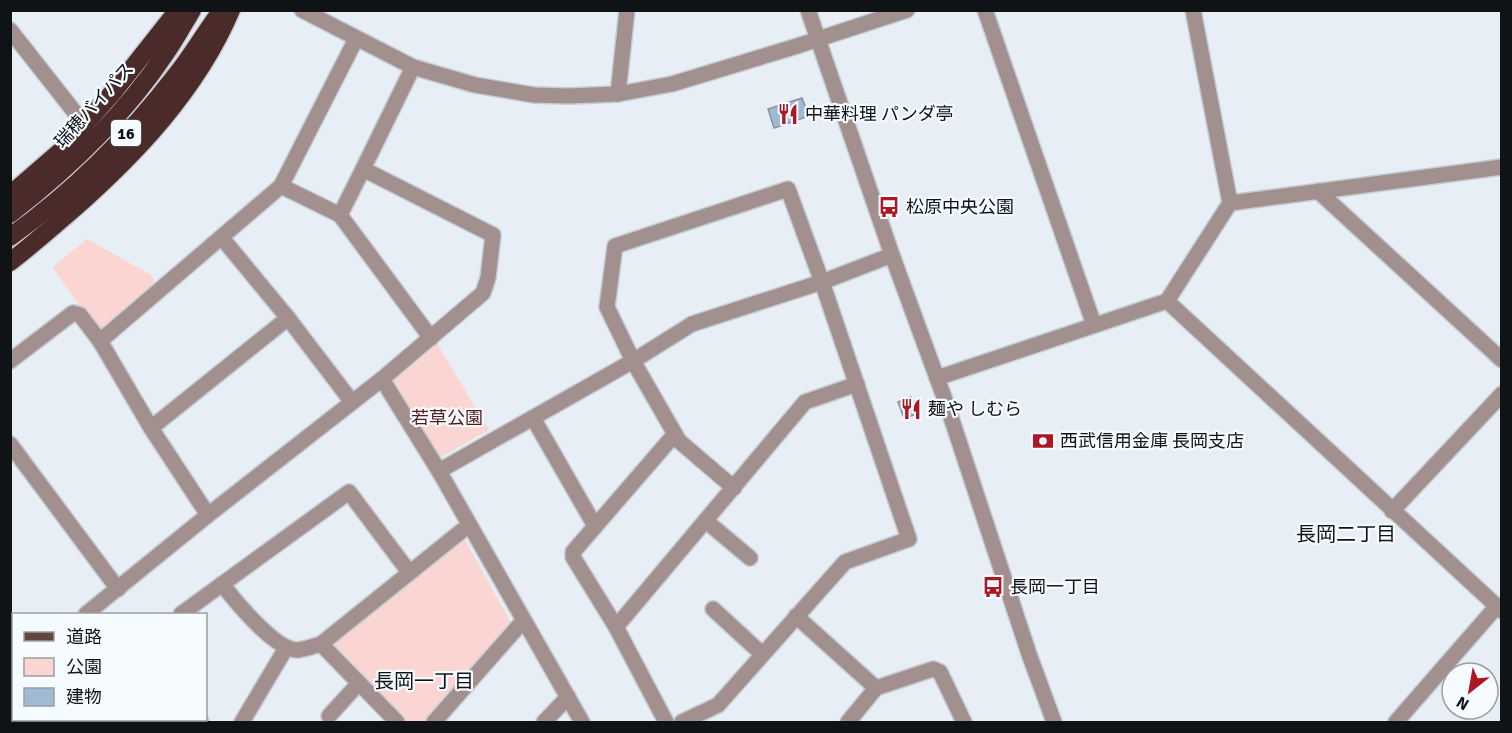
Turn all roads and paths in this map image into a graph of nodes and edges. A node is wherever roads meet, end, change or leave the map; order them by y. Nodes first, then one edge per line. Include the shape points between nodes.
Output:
1 (178, 10) edge
2 (192, 10) edge
3 (222, 10) edge
4 (231, 10) edge
5 (302, 10) edge
6 (627, 10) edge
7 (808, 10) edge
8 (907, 10) edge
9 (985, 10) edge
10 (1193, 10) edge
11 (10, 30) edge
12 (356, 39) junction
13 (818, 39) junction
14 (413, 67) junction
15 (618, 93) junction
16 (84, 124) junction
17 (1502, 167) edge
18 (363, 169) junction
19 (281, 186) junction
20 (1318, 191) junction
21 (10, 195) edge
22 (1230, 203) junction
23 (10, 214) edge
24 (340, 215) junction
25 (10, 237) edge
26 (222, 238) junction
27 (892, 255) junction
28 (10, 262) edge
29 (822, 282) junction
30 (1167, 301) junction
31 (288, 318) junction
32 (1094, 325) junction
33 (431, 338) junction
34 (100, 341) junction
35 (1502, 360) edge
36 (10, 361) edge
37 (633, 361) junction
38 (382, 378) junction
39 (937, 378) junction
40 (857, 384) junction
41 (1502, 394) edge
42 (352, 402) junction
43 (533, 418) junction
44 (151, 428) junction
45 (675, 434) junction
46 (10, 444) edge
47 (439, 471) junction
48 (734, 488) junction
49 (1392, 511) junction
50 (208, 515) junction
51 (706, 521) junction
52 (469, 525) junction
53 (595, 526) junction
54 (750, 558) dead end
55 (409, 572) junction
56 (222, 584) junction
57 (118, 589) junction
58 (713, 609) dead end
59 (1499, 609) edge
60 (88, 613) edge
61 (184, 613) edge
62 (796, 616) junction
63 (523, 621) junction
64 (616, 627) junction
65 (321, 644) junction
66 (286, 648) junction
67 (762, 654) junction
68 (359, 683) junction
69 (876, 688) junction
70 (568, 697) junction
71 (329, 717) dead end
72 (242, 723) edge
73 (398, 723) edge
74 (434, 723) edge
75 (544, 723) edge
76 (582, 723) edge
77 (666, 723) edge
78 (682, 723) edge
79 (848, 723) edge
80 (964, 723) edge
81 (1054, 723) edge
82 (1396, 723) edge

1 - 16 highway
2 - 23 highway, 瑞穂バイパス / 16 via 165,55 99,136
3 - 25 highway, 16 via 148,110 70,189
4 - 28 highway via 222,33 154,130 88,197
5 - 12 street
6 - 15 street
7 - 13 street
8 - 13 street
9 - 32 street
10 - 22 street
11 - 16 street
12 - 14 street
12 - 19 street
13 - 15 street via 690,79
13 - 27 street
14 - 15 street via 475,85 534,95
14 - 18 street
16 - 21 highway via 62,150
17 - 20 street
18 - 24 street
18 - 33 street via 493,235 483,293
19 - 24 street
19 - 26 street
20 - 22 street
20 - 35 street
22 - 30 street
24 - 33 street
26 - 31 street
26 - 34 street
27 - 29 street
27 - 39 street
29 - 37 street via 692,324
29 - 37 street via 788,189 615,246 607,307
29 - 40 street
30 - 32 street
30 - 49 street
31 - 42 street
31 - 44 street
32 - 39 street
33 - 38 street
34 - 36 street via 80,315 73,313
34 - 44 street
37 - 43 street
37 - 45 street
38 - 42 street
38 - 47 street
39 - 81 street
40 - 48 street via 805,402
40 - 62 street via 909,539 845,562
41 - 49 street
42 - 50 street
43 - 47 street
43 - 53 street
44 - 50 street
45 - 48 street
45 - 53 street
46 - 57 street
47 - 52 street
48 - 51 street
49 - 59 street
50 - 57 street
51 - 54 street
51 - 64 street
52 - 55 street
52 - 63 street
53 - 64 street via 573,557
55 - 56 street via 349,492
55 - 65 street
56 - 61 street
56 - 66 street via 243,612
57 - 60 street
58 - 67 street
59 - 82 street
62 - 67 street
62 - 69 street
63 - 70 street
63 - 74 street
64 - 77 street
65 - 66 street via 298,650
65 - 68 street
66 - 72 street
67 - 78 street via 718,705
68 - 71 street
68 - 73 street
69 - 79 street
69 - 80 street via 933,669 940,672
70 - 75 street
70 - 76 street

